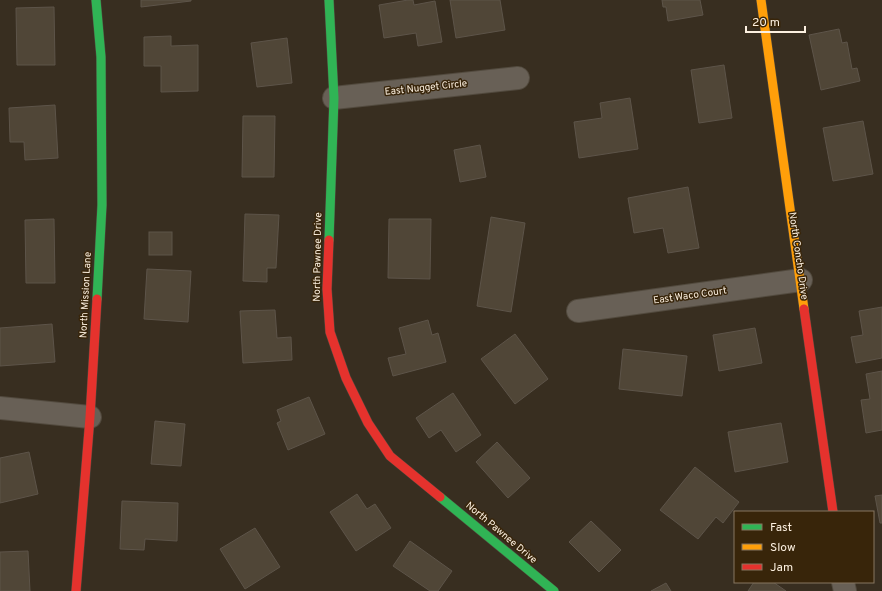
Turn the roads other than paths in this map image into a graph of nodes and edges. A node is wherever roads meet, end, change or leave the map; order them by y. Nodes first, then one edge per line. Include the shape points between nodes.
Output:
1 (96, 0) edge
2 (329, 0) edge
3 (761, 0) edge
4 (518, 78) dead end
5 (334, 98) junction
6 (801, 280) junction
7 (578, 311) dead end
8 (0, 408) edge
9 (90, 417) junction
10 (833, 511) edge
11 (76, 591) edge
12 (554, 591) edge

1 - 9 street, North Mission Lane via 101,57 102,205
2 - 5 street, North Pawnee Drive
3 - 6 street, North Concho Drive
4 - 5 street, East Nugget Circle
5 - 12 street, North Pawnee Drive via 327,288 330,332 346,378 368,424 390,456
6 - 7 street, East Waco Court
6 - 10 street, North Concho Drive
8 - 9 street
9 - 11 street, North Mission Lane

